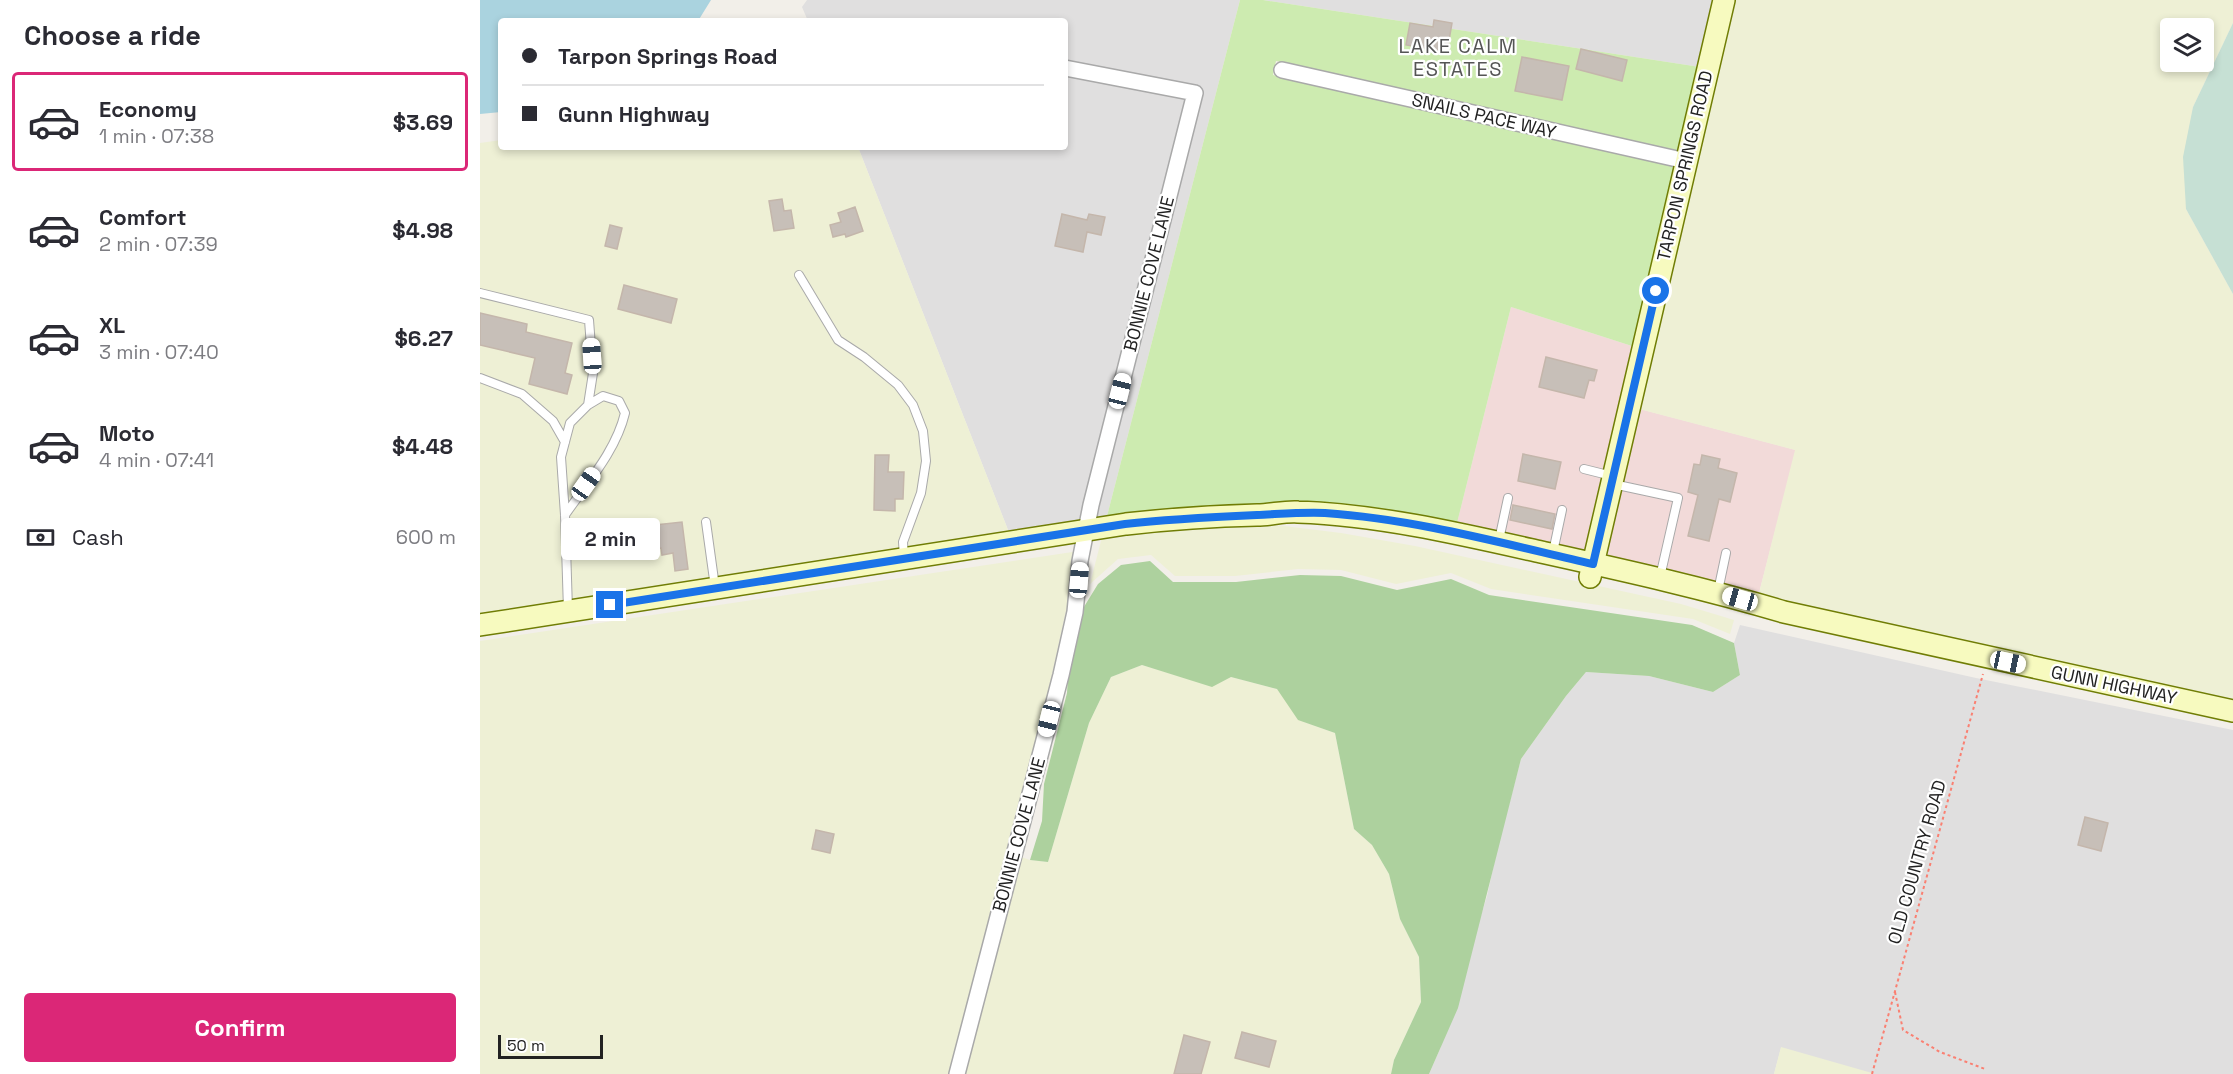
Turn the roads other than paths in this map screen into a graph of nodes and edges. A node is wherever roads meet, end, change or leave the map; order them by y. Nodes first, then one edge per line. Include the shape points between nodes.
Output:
1 (1724, 0) edge
2 (1068, 69) edge
3 (1282, 70) dead end
4 (1686, 161) junction
5 (799, 275) dead end
6 (480, 293) edge
7 (480, 378) edge
8 (588, 405) junction
9 (565, 442) junction
10 (1584, 469) dead end
11 (1612, 480) junction
12 (1508, 498) dead end
13 (1562, 510) dead end
14 (1258, 515) junction
15 (565, 516) junction
16 (706, 522) dead end
17 (1085, 530) junction
18 (1498, 542) junction
19 (1726, 553) dead end
20 (1552, 555) junction
21 (904, 559) junction
22 (1592, 571) junction
23 (1660, 579) junction
24 (715, 589) junction
25 (1718, 592) junction
26 (568, 612) junction
27 (1784, 612) junction
28 (480, 625) edge
29 (2233, 711) edge
30 (957, 1074) edge

1 - 4 main road, TARPON SPRINGS ROAD
2 - 17 street, BONNIE COVE LANE via 1195,93
3 - 4 street, SNAILS PACE WAY
4 - 11 main road, TARPON SPRINGS ROAD
5 - 21 lane via 838,340 897,385 913,405 923,431 926,461 921,493 903,542
6 - 8 lane via 589,320 593,374
7 - 9 lane via 522,394 553,422
8 - 9 lane via 570,423
8 - 15 lane via 603,396 619,401 625,413 621,430 606,456
9 - 15 lane via 561,457
10 - 11 lane
11 - 22 main road, TARPON SPRINGS ROAD
11 - 23 lane via 1678,498
12 - 18 lane
13 - 20 lane
14 - 17 main road, GUNN HIGHWAY via 1198,516
14 - 18 main road, GUNN HIGHWAY via 1294,512 1358,516
14 - 22 main road, GUNN HIGHWAY via 1342,526
15 - 26 lane
16 - 24 lane
17 - 21 main road, GUNN HIGHWAY
17 - 30 street, BONNIE COVE LANE via 1075,612 1061,675
18 - 20 main road, GUNN HIGHWAY
19 - 25 lane
20 - 22 main road, GUNN HIGHWAY
21 - 24 main road, GUNN HIGHWAY
22 - 23 main road, GUNN HIGHWAY
22 - 27 main road, GUNN HIGHWAY via 1715,603
23 - 25 main road, GUNN HIGHWAY
24 - 26 main road, GUNN HIGHWAY
25 - 27 main road, GUNN HIGHWAY
26 - 28 main road, GUNN HIGHWAY
27 - 29 main road, GUNN HIGHWAY

